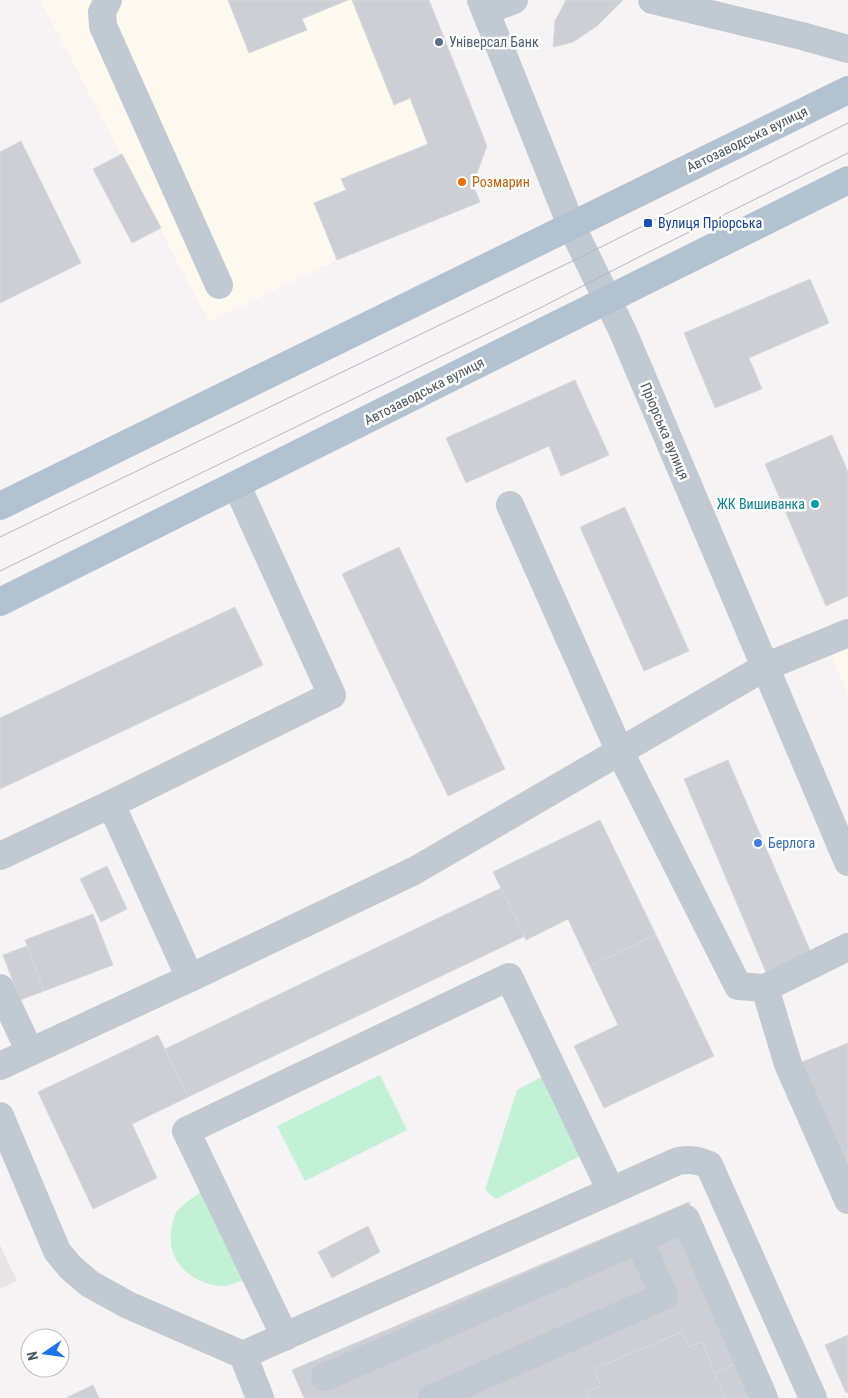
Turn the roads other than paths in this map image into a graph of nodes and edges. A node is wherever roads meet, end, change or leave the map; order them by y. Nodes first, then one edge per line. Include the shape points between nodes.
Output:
1 (108, 0) edge
2 (514, 0) edge
3 (652, 0) edge
4 (484, 6) edge
5 (848, 49) edge
6 (848, 90) edge
7 (848, 180) edge
8 (572, 225) junction
9 (220, 285) dead end
10 (608, 299) junction
11 (237, 486) junction
12 (510, 505) dead end
13 (0, 506) edge
14 (0, 602) edge
15 (848, 633) edge
16 (765, 667) junction
17 (620, 752) junction
18 (111, 804) junction
19 (0, 856) edge
20 (848, 862) edge
21 (848, 947) edge
22 (190, 978) junction
23 (0, 988) edge
24 (765, 988) junction
25 (30, 1052) junction
26 (0, 1066) edge
27 (0, 1116) edge
28 (611, 1191) junction
29 (848, 1200) edge
30 (639, 1240) junction
31 (285, 1337) junction
32 (243, 1355) junction
33 (325, 1377) dead end
34 (260, 1398) edge
35 (432, 1398) edge
36 (764, 1398) edge
37 (813, 1398) edge

1 - 9 street via 102,12 103,26
2 - 4 street
3 - 5 street
4 - 8 street, Пріорська вулиця
6 - 8 main road, Автозаводська вулиця
7 - 10 main road, Автозаводська вулиця
8 - 10 street, Пріорська вулиця
8 - 13 main road, Автозаводська вулиця
10 - 11 main road, Автозаводська вулиця
10 - 16 street, Пріорська вулиця
11 - 14 main road, Автозаводська вулиця
11 - 18 street via 332,695
12 - 17 street
15 - 16 street
16 - 17 street
16 - 20 street, Пріорська вулиця
17 - 22 street via 414,870
17 - 24 street via 738,986
18 - 19 street
18 - 22 street
21 - 24 street
22 - 25 street
23 - 25 street
24 - 29 street via 788,1064
25 - 26 street
27 - 32 street via 57,1251 70,1267 90,1284 128,1305
28 - 31 street
28 - 31 street via 509,977 186,1131
28 - 37 street via 689,1159 709,1165
30 - 33 street
30 - 35 street via 664,1296
30 - 36 street via 686,1219
31 - 32 street
32 - 34 street

